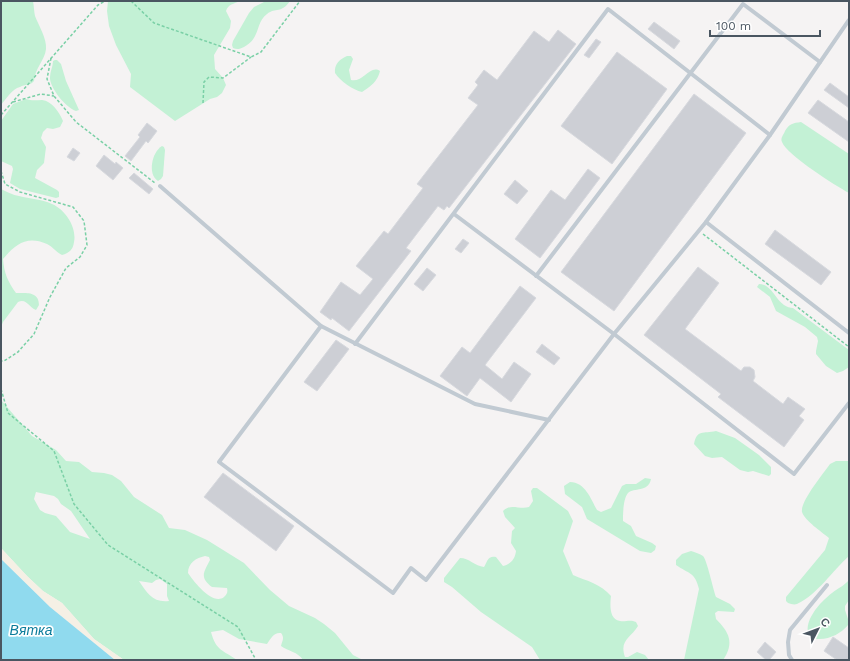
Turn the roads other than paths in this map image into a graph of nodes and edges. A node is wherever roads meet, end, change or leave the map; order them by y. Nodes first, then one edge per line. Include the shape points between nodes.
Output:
1 (849, 20) edge
2 (820, 62) junction
3 (690, 73) junction
4 (770, 135) junction
5 (160, 186) road end
6 (454, 214) junction
7 (706, 222) junction
8 (536, 276) junction
9 (322, 326) junction
10 (849, 332) edge
11 (614, 334) junction
12 (355, 344) junction
13 (849, 403) edge
14 (549, 420) junction
15 (827, 586) dead end
16 (792, 660) edge

1 - 2 lane
2 - 3 lane via 743,4
2 - 4 lane
3 - 4 lane
3 - 6 lane via 608,9
3 - 8 lane
4 - 7 lane
5 - 9 lane
6 - 8 lane
6 - 12 lane
7 - 10 lane
7 - 11 lane
8 - 11 lane
9 - 12 lane
9 - 14 lane via 219,462 393,593 411,568 426,580
11 - 13 lane via 794,474
11 - 14 lane
12 - 14 lane via 475,404
15 - 16 lane via 790,630 788,642

